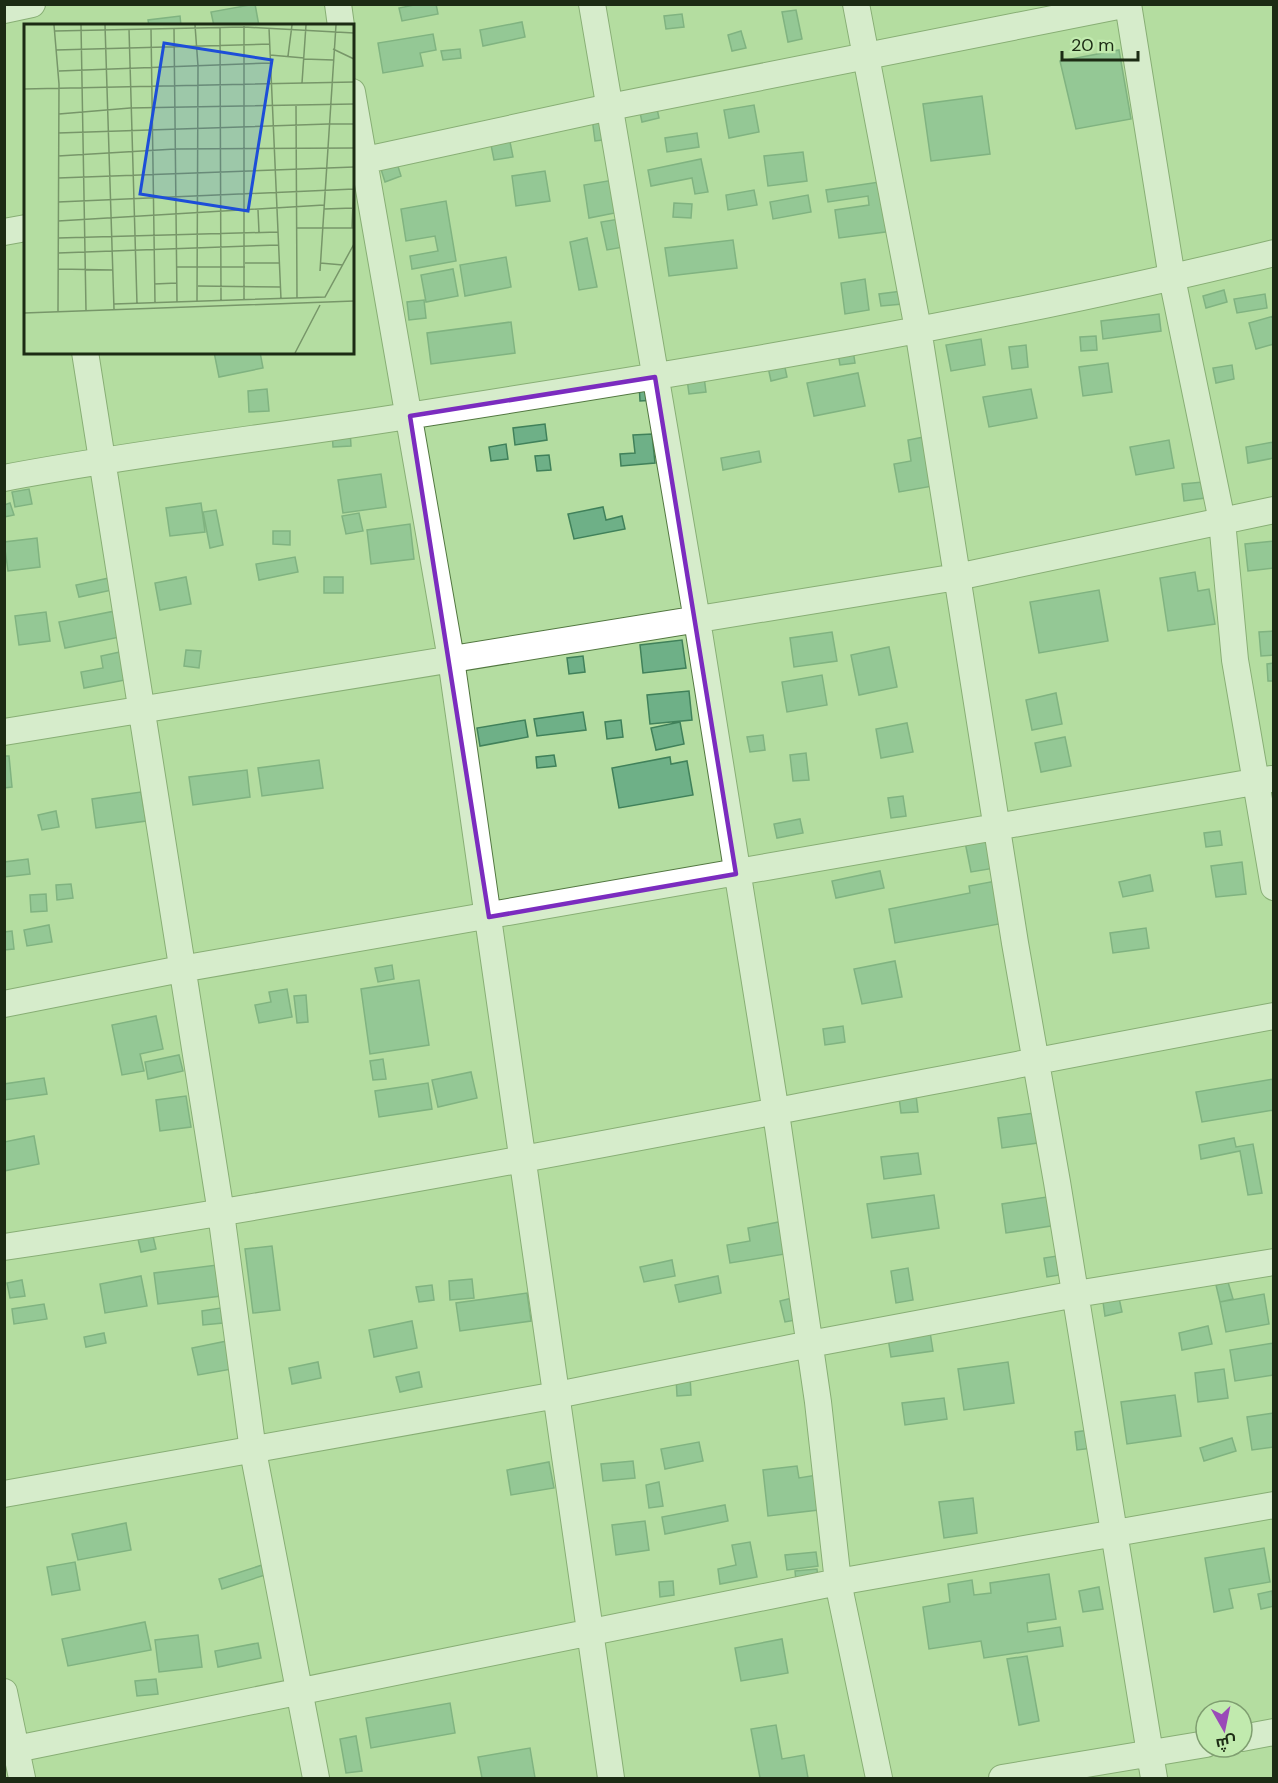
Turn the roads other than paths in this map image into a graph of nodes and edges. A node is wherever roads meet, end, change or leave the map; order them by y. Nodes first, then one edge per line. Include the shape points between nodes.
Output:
1 (338, 4) edge
2 (592, 4) edge
3 (856, 4) edge
4 (31, 5) edge
5 (4, 9) edge
6 (33, 24) edge
7 (341, 24) edge
8 (867, 57) junction
9 (610, 107) junction
10 (354, 115) edge
11 (358, 162) edge
12 (24, 228) edge
13 (4, 232) edge
14 (1274, 253) edge
15 (1172, 278) junction
16 (918, 329) junction
17 (85, 354) edge
18 (655, 377) junction
19 (410, 416) junction
20 (104, 459) junction
21 (4, 478) edge
22 (1274, 510) edge
23 (1222, 521) junction
24 (957, 577) junction
25 (697, 620) junction
26 (451, 659) junction
27 (142, 710) junction
28 (4, 732) edge
29 (1265, 780) edge
30 (997, 828) junction
31 (736, 874) junction
32 (1274, 887) edge
33 (489, 917) junction
34 (182, 969) junction
35 (4, 1004) edge
36 (1274, 1016) edge
37 (1036, 1061) junction
38 (776, 1113) junction
39 (522, 1157) junction
40 (221, 1213) junction
41 (4, 1247) edge
42 (1274, 1262) edge
43 (1076, 1294) junction
44 (810, 1344) junction
45 (558, 1395) junction
46 (253, 1452) junction
47 (4, 1494) edge
48 (1274, 1504) edge
49 (1114, 1534) junction
50 (838, 1582) junction
51 (592, 1633) junction
52 (297, 1690) junction
53 (4, 1692) edge
54 (1274, 1732) edge
55 (1254, 1736) edge
56 (1194, 1745) edge
57 (16, 1749) junction
58 (1151, 1753) junction
59 (22, 1779) edge
60 (316, 1779) edge
61 (611, 1779) edge
62 (879, 1779) edge
63 (1002, 1779) edge
64 (1155, 1779) edge

1 - 7 street
2 - 9 street
3 - 8 street
4 - 5 street
4 - 6 street
8 - 9 street
8 - 15 street via 1128,4
8 - 16 street
9 - 11 street
9 - 18 street
10 - 11 street
11 - 19 street
12 - 13 street
14 - 15 street
15 - 16 street
15 - 23 street
16 - 18 street
16 - 24 street
17 - 20 street
18 - 19 street
18 - 25 street
19 - 20 street
19 - 26 street
20 - 21 street
20 - 27 street
22 - 23 street
23 - 24 street
23 - 29 street via 1234,660
24 - 25 street
24 - 30 street
25 - 26 street
25 - 31 street
26 - 27 street
26 - 33 street
27 - 28 street
27 - 34 street
29 - 30 street
29 - 32 street
30 - 31 street
30 - 37 street
31 - 33 street
31 - 38 street
33 - 34 street
33 - 39 street
34 - 35 street
34 - 40 street
36 - 37 street
37 - 38 street
37 - 43 street
38 - 39 street
38 - 44 street
39 - 40 street
39 - 45 street
40 - 41 street
40 - 46 street
42 - 43 street
43 - 44 street
43 - 49 street
44 - 45 street
44 - 50 street
45 - 46 street
45 - 51 street
46 - 47 street
46 - 52 street
48 - 49 street
49 - 50 street
49 - 58 street
50 - 51 street
50 - 62 street
51 - 52 street
51 - 61 street
52 - 57 street
52 - 60 street
53 - 57 street
54 - 55 street
56 - 58 street
57 - 59 street
58 - 63 street
58 - 64 street

